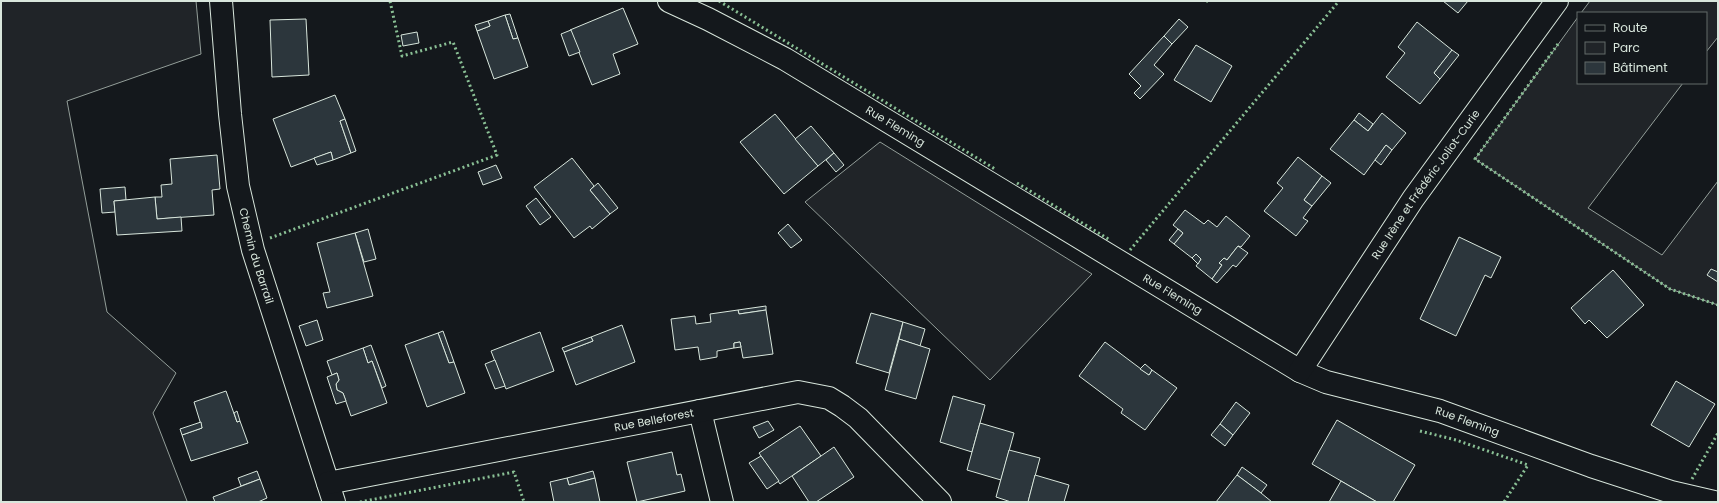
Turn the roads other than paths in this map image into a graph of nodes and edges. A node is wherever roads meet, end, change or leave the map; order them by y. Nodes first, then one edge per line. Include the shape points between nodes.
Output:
1 (221, 1) edge
2 (669, 1) edge
3 (1557, 1) edge
4 (1300, 371) junction
5 (700, 411) junction
6 (331, 492) edge
7 (1667, 497) edge
8 (722, 502) edge
9 (940, 502) edge
10 (1714, 502) edge

1 - 6 street, Chemin du Barrail via 238,186 253,250
2 - 4 street, Rue Fleming via 785,59
3 - 4 street, Rue Irène et Frédéric Joliot-Curie via 1413,198
4 - 7 street, Rue Fleming via 1326,382 1440,411 1591,466
5 - 6 street, Rue Belleforest
5 - 8 street
5 - 9 street, Rue Belleforest via 798,392 829,398 858,418
7 - 10 street, Rue Fleming

